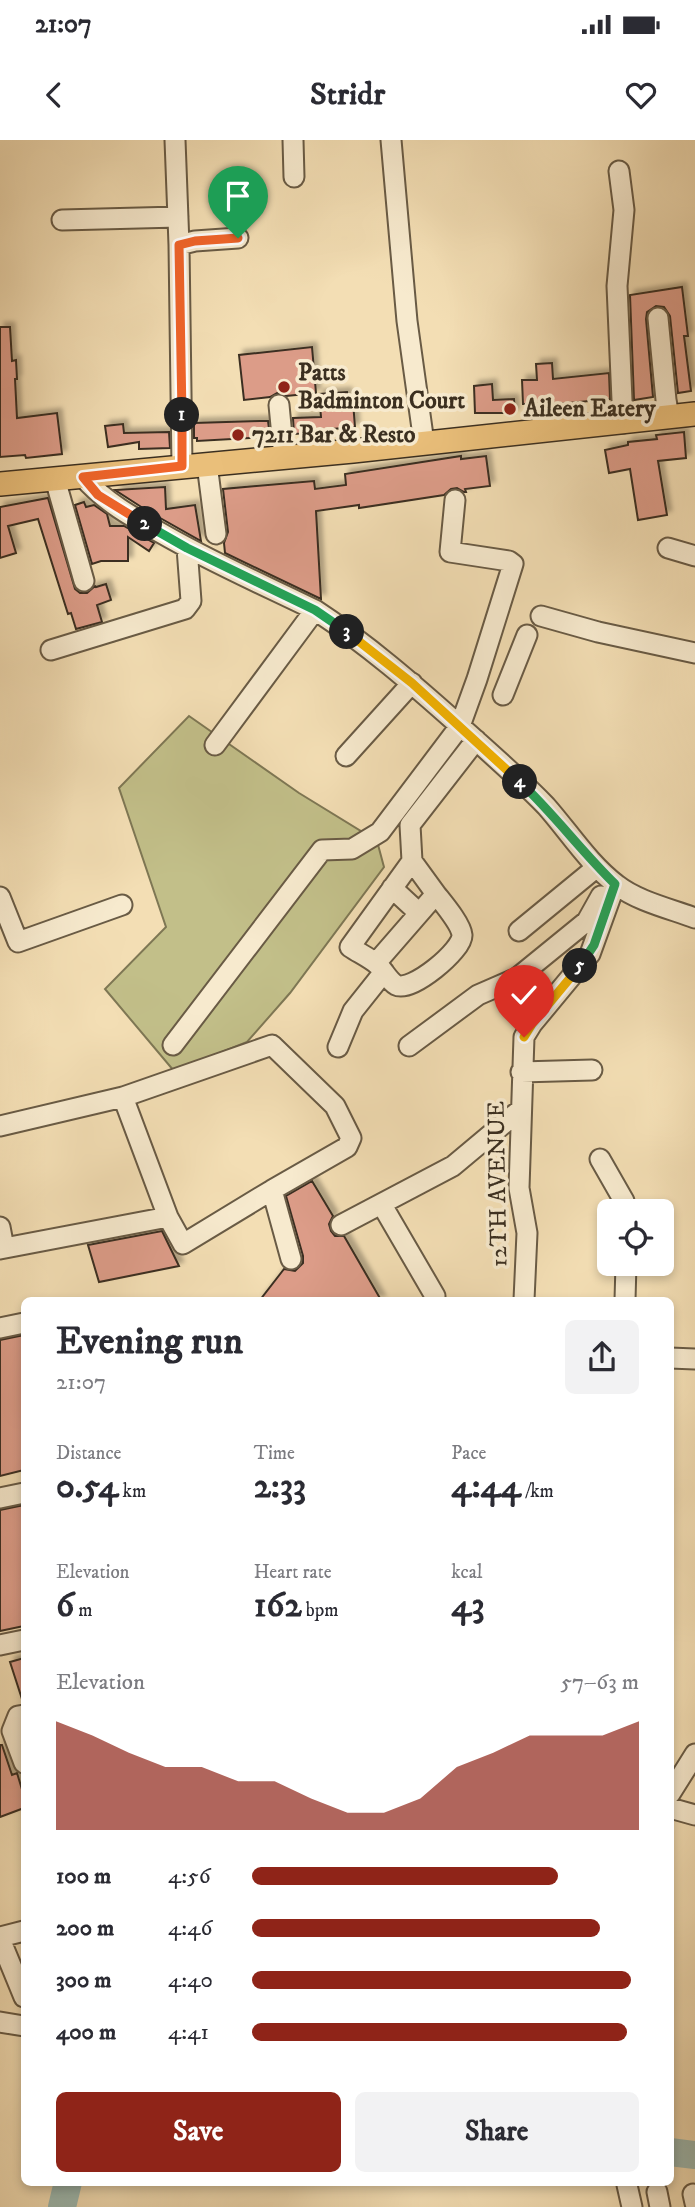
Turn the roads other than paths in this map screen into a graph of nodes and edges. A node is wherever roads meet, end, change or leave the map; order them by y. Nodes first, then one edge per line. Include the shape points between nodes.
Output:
1 (175, 140) edge
2 (293, 140) edge
3 (391, 140) edge
4 (619, 171) dead end
5 (294, 177) dead end
6 (178, 217) junction
7 (62, 220) dead end
8 (238, 238) dead end
9 (179, 245) junction
10 (658, 318) dead end
11 (279, 405) dead end
12 (695, 414) edge
13 (669, 417) junction
14 (623, 423) junction
15 (424, 443) junction
16 (284, 457) junction
17 (206, 464) junction
18 (182, 466) junction
19 (83, 477) junction
20 (55, 479) junction
21 (0, 484) edge
22 (455, 500) dead end
23 (216, 534) dead end
24 (187, 548) junction
25 (668, 548) dead end
26 (695, 556) edge
27 (84, 581) dead end
28 (315, 610) junction
29 (541, 616) dead end
30 (527, 635) dead end
31 (51, 650) dead end
32 (695, 653) edge
33 (480, 669) junction
34 (412, 683) junction
35 (460, 726) junction
36 (475, 740) junction
37 (215, 746) dead end
38 (346, 756) dead end
39 (412, 861) junction
40 (607, 876) junction
41 (392, 888) junction
42 (436, 894) junction
43 (0, 897) edge
44 (122, 905) dead end
45 (419, 914) junction
46 (4, 918) edge
47 (695, 918) edge
48 (519, 930) dead end
49 (380, 968) junction
50 (173, 1045) dead end
51 (409, 1046) dead end
52 (338, 1047) dead end
53 (592, 1070) dead end
54 (521, 1072) junction
55 (123, 1097) junction
56 (520, 1110) junction
57 (0, 1126) edge
58 (600, 1159) dead end
59 (272, 1189) junction
60 (623, 1199) edge
61 (382, 1205) junction
62 (168, 1217) junction
63 (341, 1225) dead end
64 (0, 1227) edge
65 (2, 1249) edge
66 (291, 1259) dead end
67 (626, 1276) edge
68 (435, 1296) dead end
69 (524, 1297) edge
70 (625, 1297) edge
71 (21, 1324) edge
72 (0, 1328) edge
73 (674, 1358) edge
74 (695, 1360) edge
75 (21, 1494) edge
76 (0, 1498) edge
77 (21, 1641) edge
78 (0, 1645) edge
79 (21, 1716) edge
80 (695, 1754) edge
81 (21, 1755) edge
82 (674, 1788) edge
83 (674, 1809) edge
84 (695, 1815) edge
85 (21, 1932) edge
86 (0, 1938) edge
87 (21, 1990) edge
88 (0, 2022) edge
89 (21, 2026) edge
90 (627, 2186) edge
91 (632, 2207) edge

1 - 6 street
2 - 5 street
3 - 15 street via 407,321
4 - 14 street via 624,210 617,286
6 - 7 street
6 - 9 street
8 - 9 street
9 - 18 street
10 - 13 street
11 - 16 street
12 - 13 main road
13 - 14 main road
14 - 15 main road
15 - 16 main road
16 - 17 main road
17 - 18 main road
17 - 23 street
18 - 19 main road
19 - 20 main road
19 - 24 street via 98,495
20 - 21 main road
20 - 27 street
22 - 33 street via 450,552 513,564
24 - 28 street
24 - 31 street via 191,601 185,609
25 - 26 street
28 - 34 street
28 - 37 street
29 - 32 street
30 - 33 street via 506,687
33 - 35 street
34 - 35 street
34 - 38 street
35 - 36 street
35 - 50 street via 380,832 352,849 322,850
36 - 39 street via 410,825
36 - 40 street via 545,805
39 - 41 street
39 - 42 street
40 - 47 street via 628,893
40 - 48 street
40 - 51 street via 587,922 517,978 478,995
40 - 54 street, 12TH AVENUE via 590,954 524,1035
41 - 45 street
41 - 49 street via 350,947
42 - 45 street
42 - 49 street via 459,926 461,942 439,965 404,987
43 - 46 street
44 - 46 street via 18,942
45 - 49 street
49 - 52 street
53 - 54 street
54 - 56 street, 12TH AVENUE
55 - 57 street
55 - 59 street via 272,1045 335,1106 351,1138 347,1147
55 - 62 street
56 - 61 street via 453,1166
56 - 69 street, 12TH AVENUE via 519,1188 527,1233
58 - 60 street
59 - 62 street via 183,1244
59 - 66 street
61 - 63 street
61 - 68 street
62 - 65 street
64 - 65 street
67 - 70 street
71 - 72 street
73 - 74 street
75 - 76 street
77 - 78 street
79 - 81 street via 12,1731
80 - 82 street
83 - 84 street
85 - 86 street
86 - 87 street
88 - 89 street
90 - 91 street

